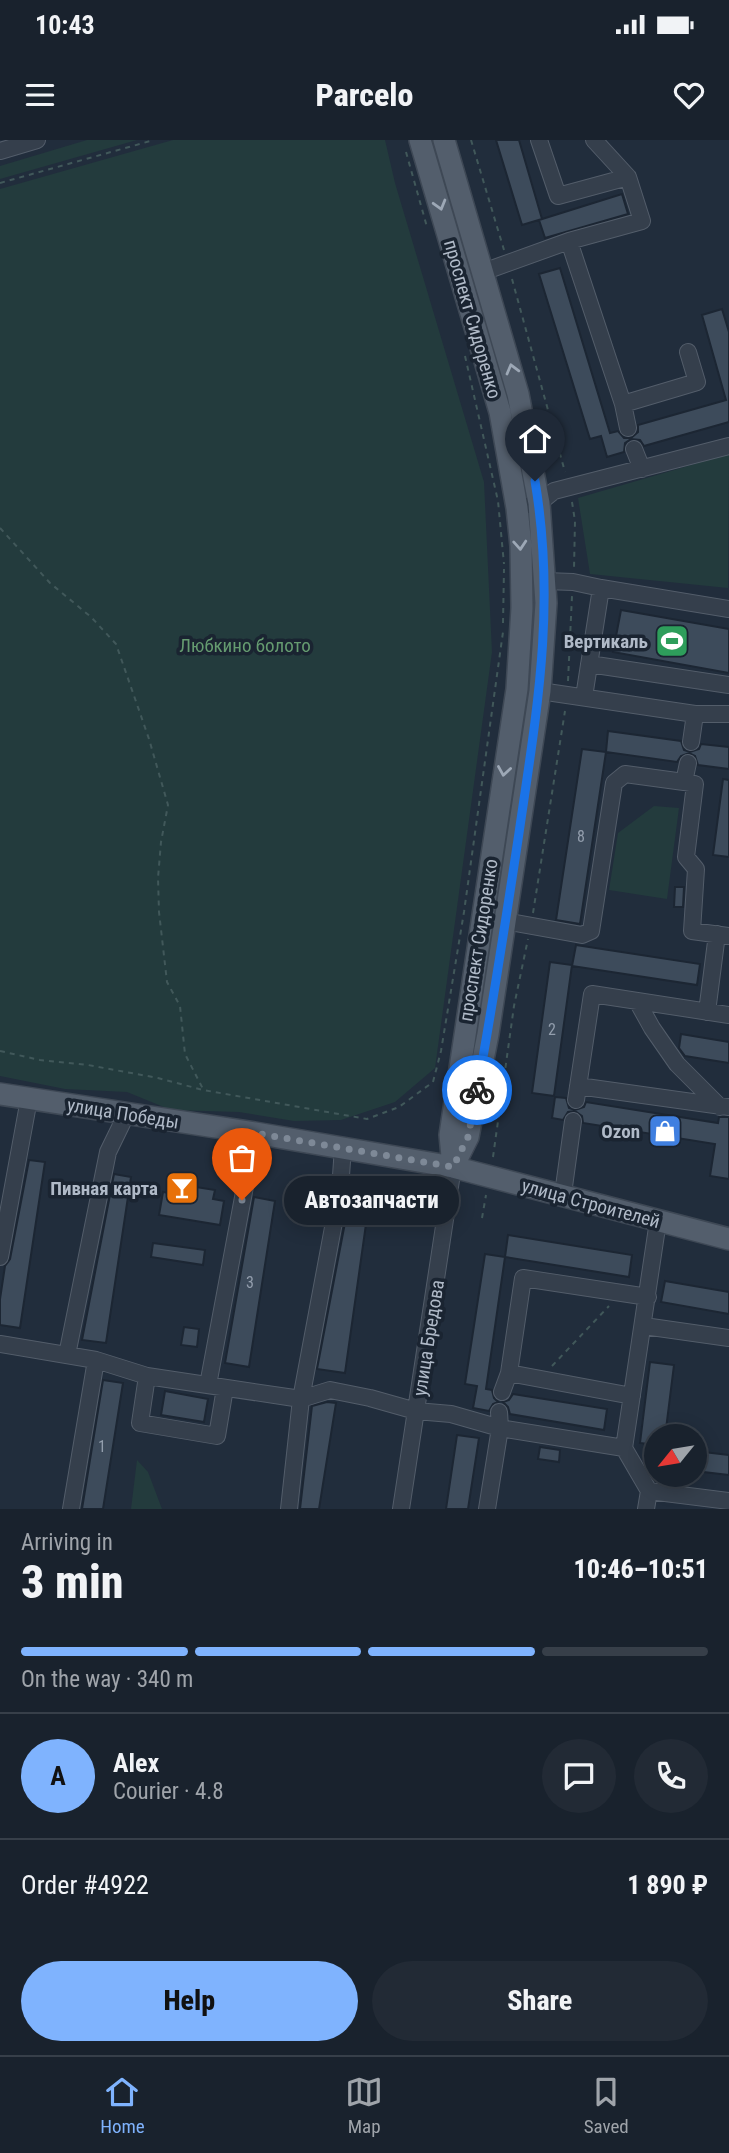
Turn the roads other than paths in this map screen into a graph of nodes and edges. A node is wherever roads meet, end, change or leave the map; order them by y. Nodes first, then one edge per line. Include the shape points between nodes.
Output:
1 (37, 140) edge
2 (444, 140) edge
3 (539, 140) edge
4 (594, 140) edge
5 (413, 144) edge
6 (0, 151) edge
7 (628, 177) junction
8 (569, 242) junction
9 (483, 272) junction
10 (688, 352) dead end
11 (623, 404) junction
12 (628, 428) dead end
13 (729, 446) edge
14 (634, 449) dead end
15 (642, 469) junction
16 (539, 503) junction
17 (517, 508) junction
18 (545, 581) junction
19 (601, 588) junction
20 (729, 608) edge
21 (589, 664) junction
22 (729, 685) edge
23 (540, 691) junction
24 (584, 697) junction
25 (695, 714) junction
26 (729, 714) edge
27 (691, 742) dead end
28 (688, 763) dead end
29 (684, 782) junction
30 (505, 921) junction
31 (723, 935) edge
32 (637, 1001) junction
33 (707, 1012) junction
34 (729, 1016) edge
35 (0, 1094) edge
36 (29, 1099) junction
37 (724, 1107) edge
38 (126, 1115) junction
39 (573, 1121) dead end
40 (255, 1133) junction
41 (343, 1147) junction
42 (453, 1167) junction
43 (563, 1195) junction
44 (659, 1221) junction
45 (729, 1239) edge
46 (0, 1256) edge
47 (648, 1297) junction
48 (644, 1326) junction
49 (729, 1338) edge
50 (0, 1344) edge
51 (67, 1355) junction
52 (96, 1360) junction
53 (509, 1373) junction
54 (147, 1376) junction
55 (208, 1385) junction
56 (225, 1388) junction
57 (502, 1392) dead end
58 (632, 1396) junction
59 (301, 1399) junction
60 (416, 1411) junction
61 (499, 1420) junction
62 (624, 1448) junction
63 (649, 1491) junction
64 (729, 1501) edge
65 (71, 1509) edge
66 (289, 1509) edge
67 (401, 1509) edge
68 (487, 1509) edge
69 (646, 1509) edge

1 - 6 street
2 - 9 main road, проспект Сидоренко
3 - 7 street via 558,197
4 - 7 street
5 -> 17 main road, проспект Сидоренко via 500,412
7 - 8 street via 642,221
8 - 9 street
8 - 11 street
16 -> 9 main road, проспект Сидоренко via 519,394
10 - 11 street via 697,382
11 - 12 street
13 - 15 street
14 - 15 street
15 - 16 street via 554,491
16 - 17 street
16 - 18 main road, проспект Сидоренко
17 -> 42 main road, проспект Сидоренко via 522,608 517,690 450,1135
18 - 19 street
18 - 23 main road, проспект Сидоренко
19 - 20 street
19 - 21 street
21 - 22 street
21 - 24 street
23 - 24 street
23 - 30 main road, проспект Сидоренко
24 - 25 street
25 - 26 street
25 - 27 street
28 - 29 street
29 - 30 street via 625,774 614,783 591,931 582,935
29 - 31 street via 695,784 686,856 696,869 692,931
30 - 42 main road, проспект Сидоренко via 468,1137
31 - 33 street
32 - 33 street
32 - 37 street via 677,1064
32 - 37 street via 592,993 577,1093
33 - 34 street
35 - 36 main road, улица Победы
36 - 38 main road, улица Победы
36 - 46 street
38 - 40 main road, улица Победы
38 - 51 street via 108,1152
39 - 43 street
40 - 41 main road, улица Победы
40 - 55 street
41 - 42 main road, улица Победы
41 - 59 street via 340,1190
42 - 43 main road, улица Строителей
42 - 60 street, улица Бредова
43 - 44 main road, улица Строителей
44 - 45 main road, улица Строителей
44 - 47 street
47 - 48 street
47 - 53 street via 523,1278
48 - 49 street
48 - 58 street
50 - 51 street
51 - 52 street
52 - 54 street
52 - 65 street
53 - 57 street
53 - 58 street
54 - 55 street
54 - 56 street via 140,1423 217,1436
55 - 56 street
56 - 59 street
58 - 62 street
59 - 60 street via 330,1390
59 - 66 street
60 - 61 street
60 - 67 street, улица Бредова
61 - 62 street
61 - 68 street
62 - 63 street
63 - 64 street
63 - 69 street

